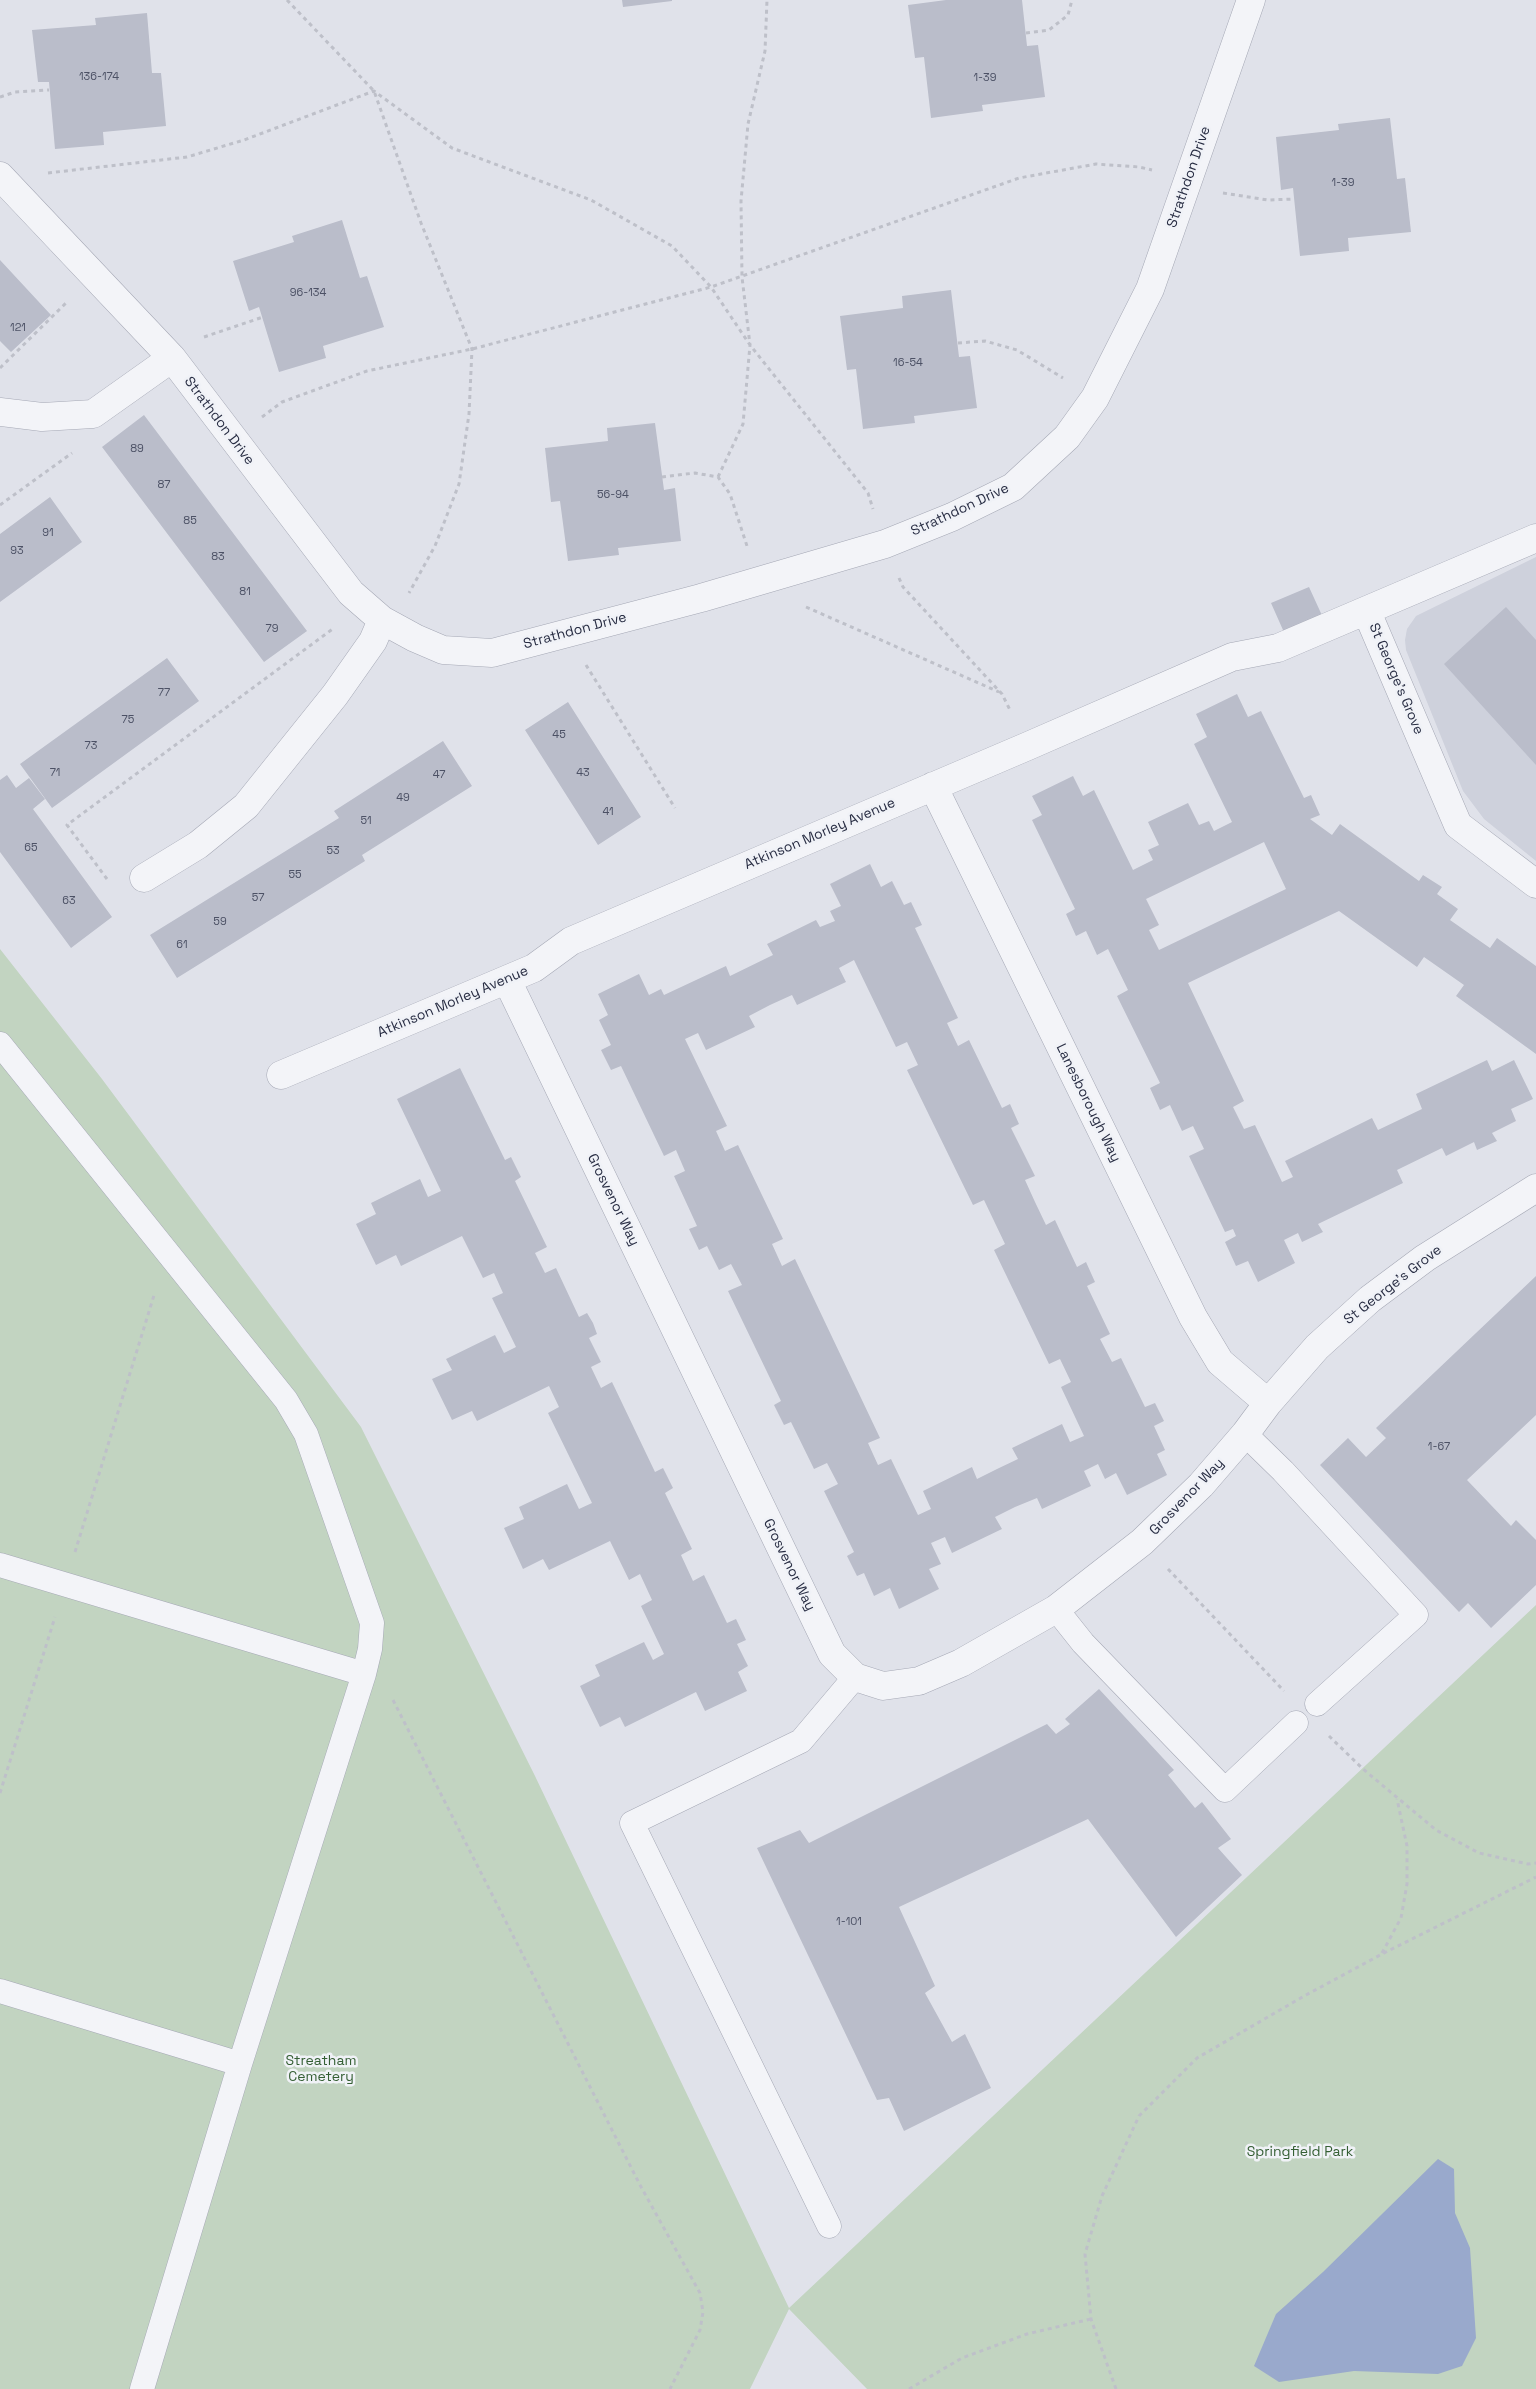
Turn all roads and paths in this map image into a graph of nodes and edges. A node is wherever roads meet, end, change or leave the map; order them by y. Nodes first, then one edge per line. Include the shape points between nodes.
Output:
1 (287, 0) edge
2 (767, 0) edge
3 (1072, 0) edge
4 (1251, 0) edge
5 (1026, 33) dead end
6 (49, 90) dead end
7 (374, 91) junction
8 (0, 98) edge
9 (1188, 180) junction
10 (8, 185) edge
11 (1294, 199) dead end
12 (742, 277) junction
13 (711, 287) junction
14 (70, 300) dead end
15 (263, 317) dead end
16 (958, 343) dead end
17 (750, 344) junction
18 (472, 349) junction
19 (172, 358) junction
20 (0, 368) edge
21 (1095, 398) junction
22 (0, 412) edge
23 (233, 440) junction
24 (718, 476) junction
25 (662, 477) dead end
26 (1536, 538) edge
27 (885, 544) junction
28 (758, 582) junction
29 (1368, 612) junction
30 (387, 623) junction
31 (336, 626) dead end
32 (573, 632) junction
33 (1002, 694) junction
34 (1028, 746) junction
35 (933, 786) junction
36 (675, 808) dead end
37 (144, 878) joint
38 (1536, 884) edge
39 (507, 980) junction
40 (0, 1044) edge
41 (282, 1075) dead end
42 (1536, 1188) edge
43 (167, 1252) junction
44 (1268, 1403) junction
45 (1245, 1434) junction
46 (1142, 1542) junction
47 (0, 1565) edge
48 (65, 1584) junction
49 (1056, 1609) junction
50 (364, 1674) junction
51 (855, 1677) junction
52 (1286, 1692) dead end
53 (1318, 1704) dead end
54 (1296, 1723) dead end
55 (1328, 1734) dead end
56 (0, 1793) edge
57 (1397, 1798) junction
58 (1536, 1863) edge
59 (1536, 1877) edge
60 (1382, 1954) junction
61 (0, 1991) edge
62 (240, 2064) junction
63 (829, 2226) dead end
64 (1091, 2319) junction
65 (142, 2389) edge
66 (670, 2389) edge
67 (909, 2389) edge
68 (1116, 2389) edge

1 - 7 path
2 - 12 path via 764,51 748,124 741,201
3 - 5 path via 1068,16 1049,30
4 - 9 street, Strathdon Drive
6 - 8 path via 15,92
7 - 10 path via 244,140 187,157 42,173
7 - 13 path via 452,148 591,200 672,246
7 - 18 path via 421,223
9 - 11 path via 1225,193 1268,200
9 - 12 path via 1139,167 1096,164 1019,178
9 - 21 street, Strathdon Drive via 1150,290
10 - 19 street, Strathdon Drive
12 - 13 path
12 - 17 path
13 - 17 path
13 - 18 path
14 - 20 path
15 - 19 path via 202,338
16 - 21 path via 985,341 1017,350
17 - 24 path via 743,424
17 - 27 path via 868,493
18 - 23 path via 367,371 282,402
18 - 30 path via 470,414 459,484 435,546
19 - 22 street via 93,414 42,417
19 - 23 street, Strathdon Drive
21 - 27 street, Strathdon Drive via 1067,437 1013,487 952,517
23 - 30 street, Strathdon Drive via 351,593
24 - 25 path via 695,473
24 - 28 path via 730,494
26 - 29 street, St George's Grove
27 - 28 street, Strathdon Drive
27 - 33 path via 903,587
28 - 32 street, Strathdon Drive
28 - 33 path via 788,599
29 - 34 street, Atkinson Morley Avenue via 1278,648 1232,657
29 - 38 street, St George's Grove via 1458,825
30 - 32 street, Strathdon Drive via 443,650 469,653 492,653
30 - 37 street via 246,806 198,845
31 - 37 path via 67,826 110,883 124,887
32 - 36 path via 584,662
33 - 34 path
34 - 35 street, Atkinson Morley Avenue
35 - 39 street, Atkinson Morley Avenue via 571,941 534,968
35 - 44 street, Lanesborough Way via 1192,1317 1220,1362
39 - 41 street, Atkinson Morley Avenue
39 - 51 street, Grosvenor Way via 832,1654
40 - 43 lane
42 - 44 street, St George's Grove via 1425,1258 1370,1299 1317,1347
43 - 48 path
43 - 50 lane via 286,1400 306,1434 372,1623
44 - 45 street, Grosvenor Way
45 - 46 street, Grosvenor Way via 1201,1485
45 - 53 lane via 1416,1615
46 - 49 street, Grosvenor Way
46 - 52 path
47 - 48 lane
48 - 50 lane
48 - 56 path
49 - 51 street, Grosvenor Way via 961,1663 919,1680 883,1686
49 - 54 lane via 1083,1643 1225,1790
50 - 62 lane
50 - 66 path via 383,1680 640,2185 700,2292 703,2312 700,2330
51 - 63 lane via 801,1741 632,1823
55 - 57 path
57 - 58 path via 1436,1830 1479,1853
57 - 60 path via 1407,1846 1408,1884 1401,1918
59 - 60 path
60 - 64 path via 1197,2058 1139,2116 1102,2196 1085,2254
61 - 62 lane
62 - 65 lane
64 - 67 path via 1027,2334 962,2358
64 - 68 path

